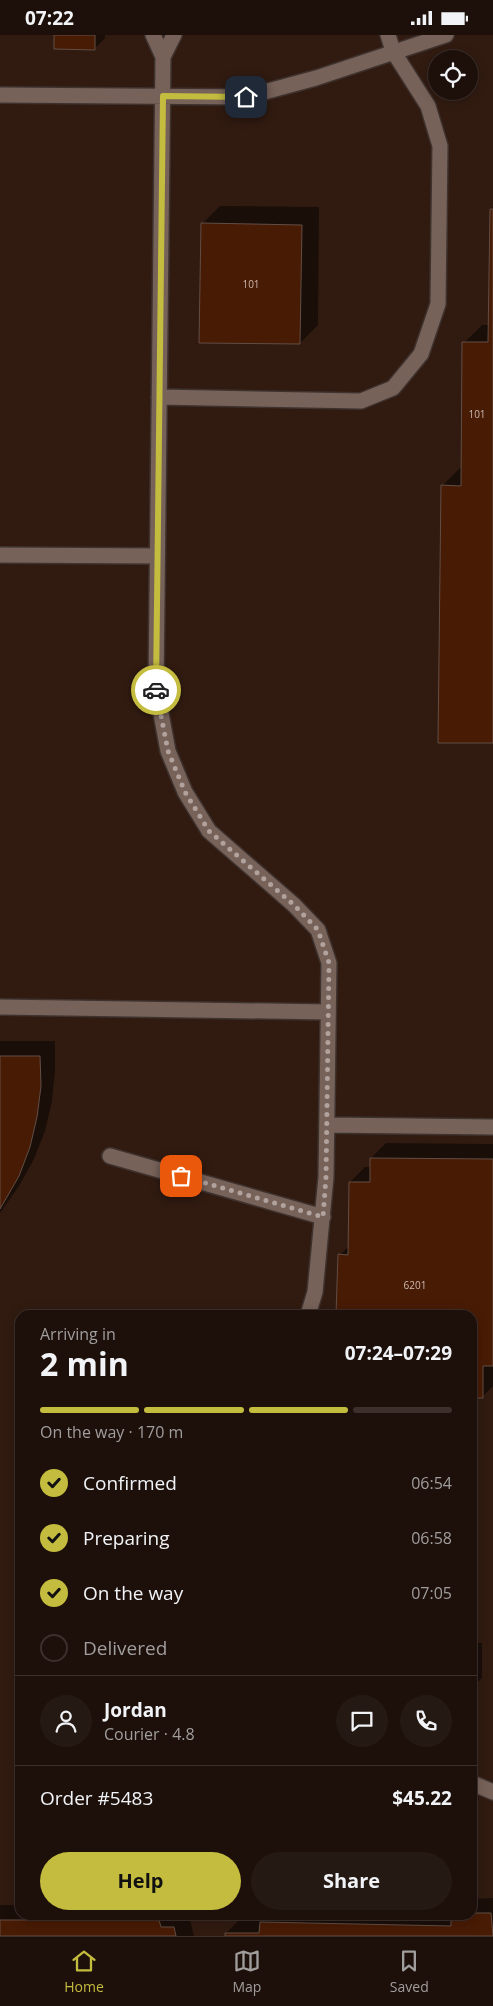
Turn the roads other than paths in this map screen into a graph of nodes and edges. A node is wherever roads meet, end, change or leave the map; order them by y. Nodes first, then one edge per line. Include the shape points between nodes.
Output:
1 (153, 35) edge
2 (174, 35) edge
3 (388, 35) edge
4 (446, 35) edge
5 (392, 51) junction
6 (163, 57) junction
7 (0, 95) edge
8 (163, 96) junction
9 (159, 397) junction
10 (0, 555) edge
11 (157, 556) junction
12 (0, 1007) edge
13 (328, 1012) junction
14 (327, 1125) junction
15 (493, 1127) edge
16 (110, 1156) dead end
17 (323, 1217) junction
18 (310, 1310) edge
19 (477, 1785) edge
20 (493, 1792) edge

1 - 6 lane
2 - 6 lane
3 - 5 lane
4 - 5 lane
5 - 8 lane via 316,78 246,97
5 - 9 lane via 428,106 440,146 438,304 421,354 393,388 361,401
6 - 8 lane
7 - 8 lane
8 - 9 lane
9 - 11 lane
10 - 11 lane
11 - 13 lane via 156,687 168,751 185,792 209,831 318,930 329,963
12 - 13 lane
13 - 14 lane
14 - 15 lane
14 - 17 lane
16 - 17 lane
17 - 18 lane via 315,1292
19 - 20 lane

